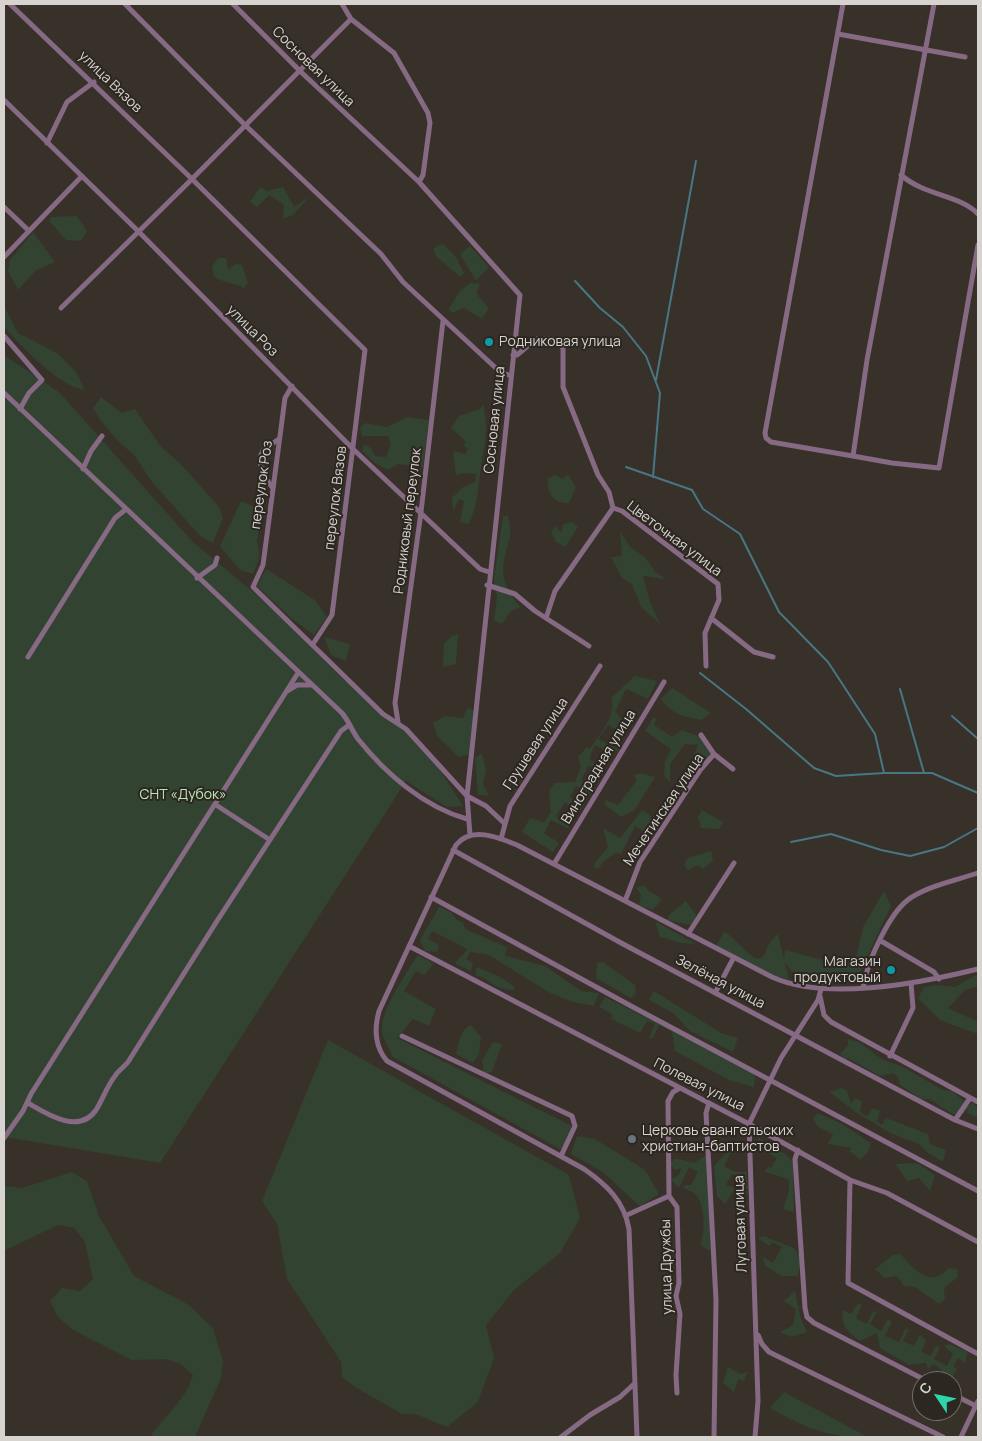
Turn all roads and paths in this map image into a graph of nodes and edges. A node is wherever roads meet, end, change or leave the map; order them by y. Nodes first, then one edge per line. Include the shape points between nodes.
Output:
1 (10, 4) edge
2 (125, 4) edge
3 (234, 4) edge
4 (342, 4) edge
5 (843, 4) edge
6 (934, 4) edge
7 (351, 19) junction
8 (838, 34) junction
9 (925, 49) junction
10 (965, 56) dead end
11 (301, 72) junction
12 (94, 82) junction
13 (4, 100) edge
14 (245, 125) junction
15 (47, 143) junction
16 (901, 175) junction
17 (82, 176) junction
18 (192, 179) junction
19 (419, 182) junction
20 (4, 207) edge
21 (978, 214) edge
22 (28, 230) junction
23 (139, 232) junction
24 (978, 245) edge
25 (4, 257) edge
26 (61, 308) dead end
27 (443, 321) junction
28 (4, 336) edge
29 (365, 350) joint
30 (513, 355) junction
31 (511, 376) junction
32 (292, 386) junction
33 (4, 393) edge
34 (20, 409) junction
35 (102, 436) dead end
36 (280, 439) junction
37 (354, 450) junction
38 (853, 456) junction
39 (83, 469) junction
40 (273, 488) junction
41 (613, 508) junction
42 (125, 510) junction
43 (421, 512) junction
44 (217, 558) dead end
45 (489, 572) junction
46 (197, 578) junction
47 (487, 585) junction
48 (546, 618) junction
49 (711, 618) junction
50 (313, 644) junction
51 (589, 646) dead end
52 (28, 657) dead end
53 (773, 657) dead end
54 (600, 666) dead end
55 (706, 666) dead end
56 (298, 673) junction
57 (664, 682) dead end
58 (313, 685) junction
59 (286, 692) junction
60 (399, 723) junction
61 (349, 725) junction
62 (701, 736) dead end
63 (714, 754) junction
64 (733, 769) dead end
65 (467, 796) junction
66 (216, 805) junction
67 (467, 819) junction
68 (504, 823) junction
69 (470, 835) junction
70 (501, 839) junction
71 (270, 840) junction
72 (453, 850) junction
73 (734, 863) dead end
74 (554, 864) junction
75 (978, 873) edge
76 (430, 897) junction
77 (625, 901) junction
78 (688, 934) junction
79 (881, 941) junction
80 (409, 946) junction
81 (734, 958) junction
82 (978, 969) edge
83 (938, 979) junction
84 (911, 983) junction
85 (864, 988) junction
86 (821, 989) junction
87 (715, 993) junction
88 (820, 996) junction
89 (794, 1034) junction
90 (402, 1036) dead end
91 (890, 1056) junction
92 (770, 1080) junction
93 (680, 1088) junction
94 (970, 1098) junction
95 (978, 1102) edge
96 (28, 1103) junction
97 (709, 1103) junction
98 (955, 1120) junction
99 (749, 1124) junction
100 (978, 1129) edge
101 (4, 1138) edge
102 (798, 1150) junction
103 (561, 1156) junction
104 (850, 1180) junction
105 (978, 1191) edge
106 (669, 1196) junction
107 (627, 1215) junction
108 (978, 1242) edge
109 (756, 1327) junction
110 (769, 1352) junction
111 (757, 1353) junction
112 (978, 1354) edge
113 (912, 1373) edge
114 (635, 1383) junction
115 (678, 1393) dead end
116 (962, 1398) edge
117 (977, 1403) edge
118 (561, 1437) edge
119 (637, 1437) edge
120 (714, 1437) edge
121 (755, 1437) edge
122 (943, 1437) edge
123 (961, 1437) edge

1 - 12 street, улица Вязов
2 - 14 street
3 - 11 street, Сосновая улица
4 - 7 street
5 - 8 street
6 - 9 street
7 - 11 street
7 - 19 street via 394,53 428,113 430,123 423,175
8 - 9 street
8 - 38 street via 765,433 771,442
9 - 10 street
9 - 16 street
11 - 14 street
11 - 19 street, Сосновая улица
12 - 15 street via 68,102
12 - 18 street, улица Вязов
13 - 15 street, улица Роз
14 - 18 street
14 - 27 street via 381,254 403,282
15 - 17 street, улица Роз
16 - 21 street via 919,188 967,206
16 - 38 street
17 - 22 street
17 - 23 street, улица Роз
18 - 23 street
18 - 29 street, улица Вязов
19 - 30 street, Сосновая улица via 520,295
20 - 22 street
22 - 25 street
23 - 26 street
23 - 32 street, улица Роз
24 - 38 street via 939,468
27 - 31 street via 498,371
27 - 43 street, Родниковый переулок
28 - 34 street via 42,380
29 - 37 street, переулок Вязов
30 - 31 street, Сосновая улица
30 - 41 street via 536,339 553,339 563,348 562,387 598,475 609,492
31 - 45 street, Сосновая улица
32 - 36 street, переулок Роз via 285,398
32 - 37 street, улица Роз
33 - 34 street
34 - 39 street
35 - 39 street
36 - 40 street, переулок Роз
36 - 40 street via 263,451 260,461
37 - 43 street, улица Роз
37 - 50 street, переулок Вязов via 332,615
39 - 42 street
40 - 50 street, переулок Роз via 262,565 253,587
41 - 48 street via 555,591
41 - 49 street, Цветочная улица via 622,511 718,584 719,600
42 - 46 street
42 - 52 street via 115,518
43 - 45 street, улица Роз via 480,569
43 - 60 street, Родниковый переулок via 395,703
44 - 46 street via 214,565
45 - 47 street, Сосновая улица
46 - 56 street
47 - 48 street via 515,594
47 - 65 street, Сосновая улица
48 - 51 street
49 - 53 street via 754,652
49 - 55 street, Цветочная улица via 705,633
50 - 60 street via 383,714
54 - 68 street, Грушевая улица via 510,806
56 - 58 street
56 - 59 street
57 - 74 street, Виноградная улица
58 - 59 street via 297,685
58 - 61 street via 342,713
59 - 66 street
60 - 65 street
61 - 67 street via 368,751 405,786 442,810
61 - 71 street via 341,731
62 - 63 street
63 - 64 street, Мечетинская улица
63 - 77 street, Мечетинская улица via 640,862
65 - 67 street, Сосновая улица
65 - 68 street via 486,806
66 - 71 street
66 - 96 street
67 - 69 street, Сосновая улица
68 - 70 street, Грушевая улица
69 - 70 street
69 - 72 street via 461,839
70 - 74 street
71 - 96 street via 128,1062 113,1077 90,1117 66,1121
72 - 76 street
72 - 87 street, Зелёная улица
73 - 78 street
74 - 77 street
75 - 79 street via 911,897 894,917
76 - 80 street
76 - 92 street
77 - 78 street
78 - 81 street
79 - 83 street via 934,972
79 - 85 street via 867,969
80 - 93 street, Полевая улица
80 - 103 street via 376,1019 381,1054 395,1066
81 - 86 street via 784,983
81 - 87 street
82 - 83 street
83 - 84 street
84 - 85 street
84 - 91 street via 913,1008
85 - 86 street
86 - 88 street, Луговая улица
87 - 89 street, Зелёная улица
88 - 89 street, Луговая улица
88 - 91 street via 826,1018
89 - 92 street, Луговая улица
89 - 98 street, Зелёная улица
90 - 103 street via 572,1116 575,1126
91 - 94 street
92 - 99 street, Луговая улица
92 - 105 street
93 - 97 street, Полевая улица
93 - 106 street, улица Дружбы via 668,1101
94 - 95 street
94 - 98 street
96 - 101 street
97 - 99 street, Полевая улица
97 - 120 street, Луговая улица via 706,1113 716,1300
98 - 100 street, Зелёная улица
99 - 102 street, Полевая улица
99 - 109 street, Луговая улица
102 - 104 street, Полевая улица
102 - 113 street via 804,1308 807,1317
103 - 107 street via 597,1178 619,1200
104 - 108 street, Полевая улица via 887,1193
104 - 112 street via 848,1283
106 - 107 street
106 - 115 street, улица Дружбы via 676,1207 679,1283 676,1296 680,1314
107 - 114 street
109 - 110 street, Луговая улица via 762,1344
109 - 111 street, Луговая улица
110 - 111 street
110 - 122 street
111 - 121 street, Луговая улица
114 - 118 street
114 - 119 street
116 - 117 street
117 - 123 street

